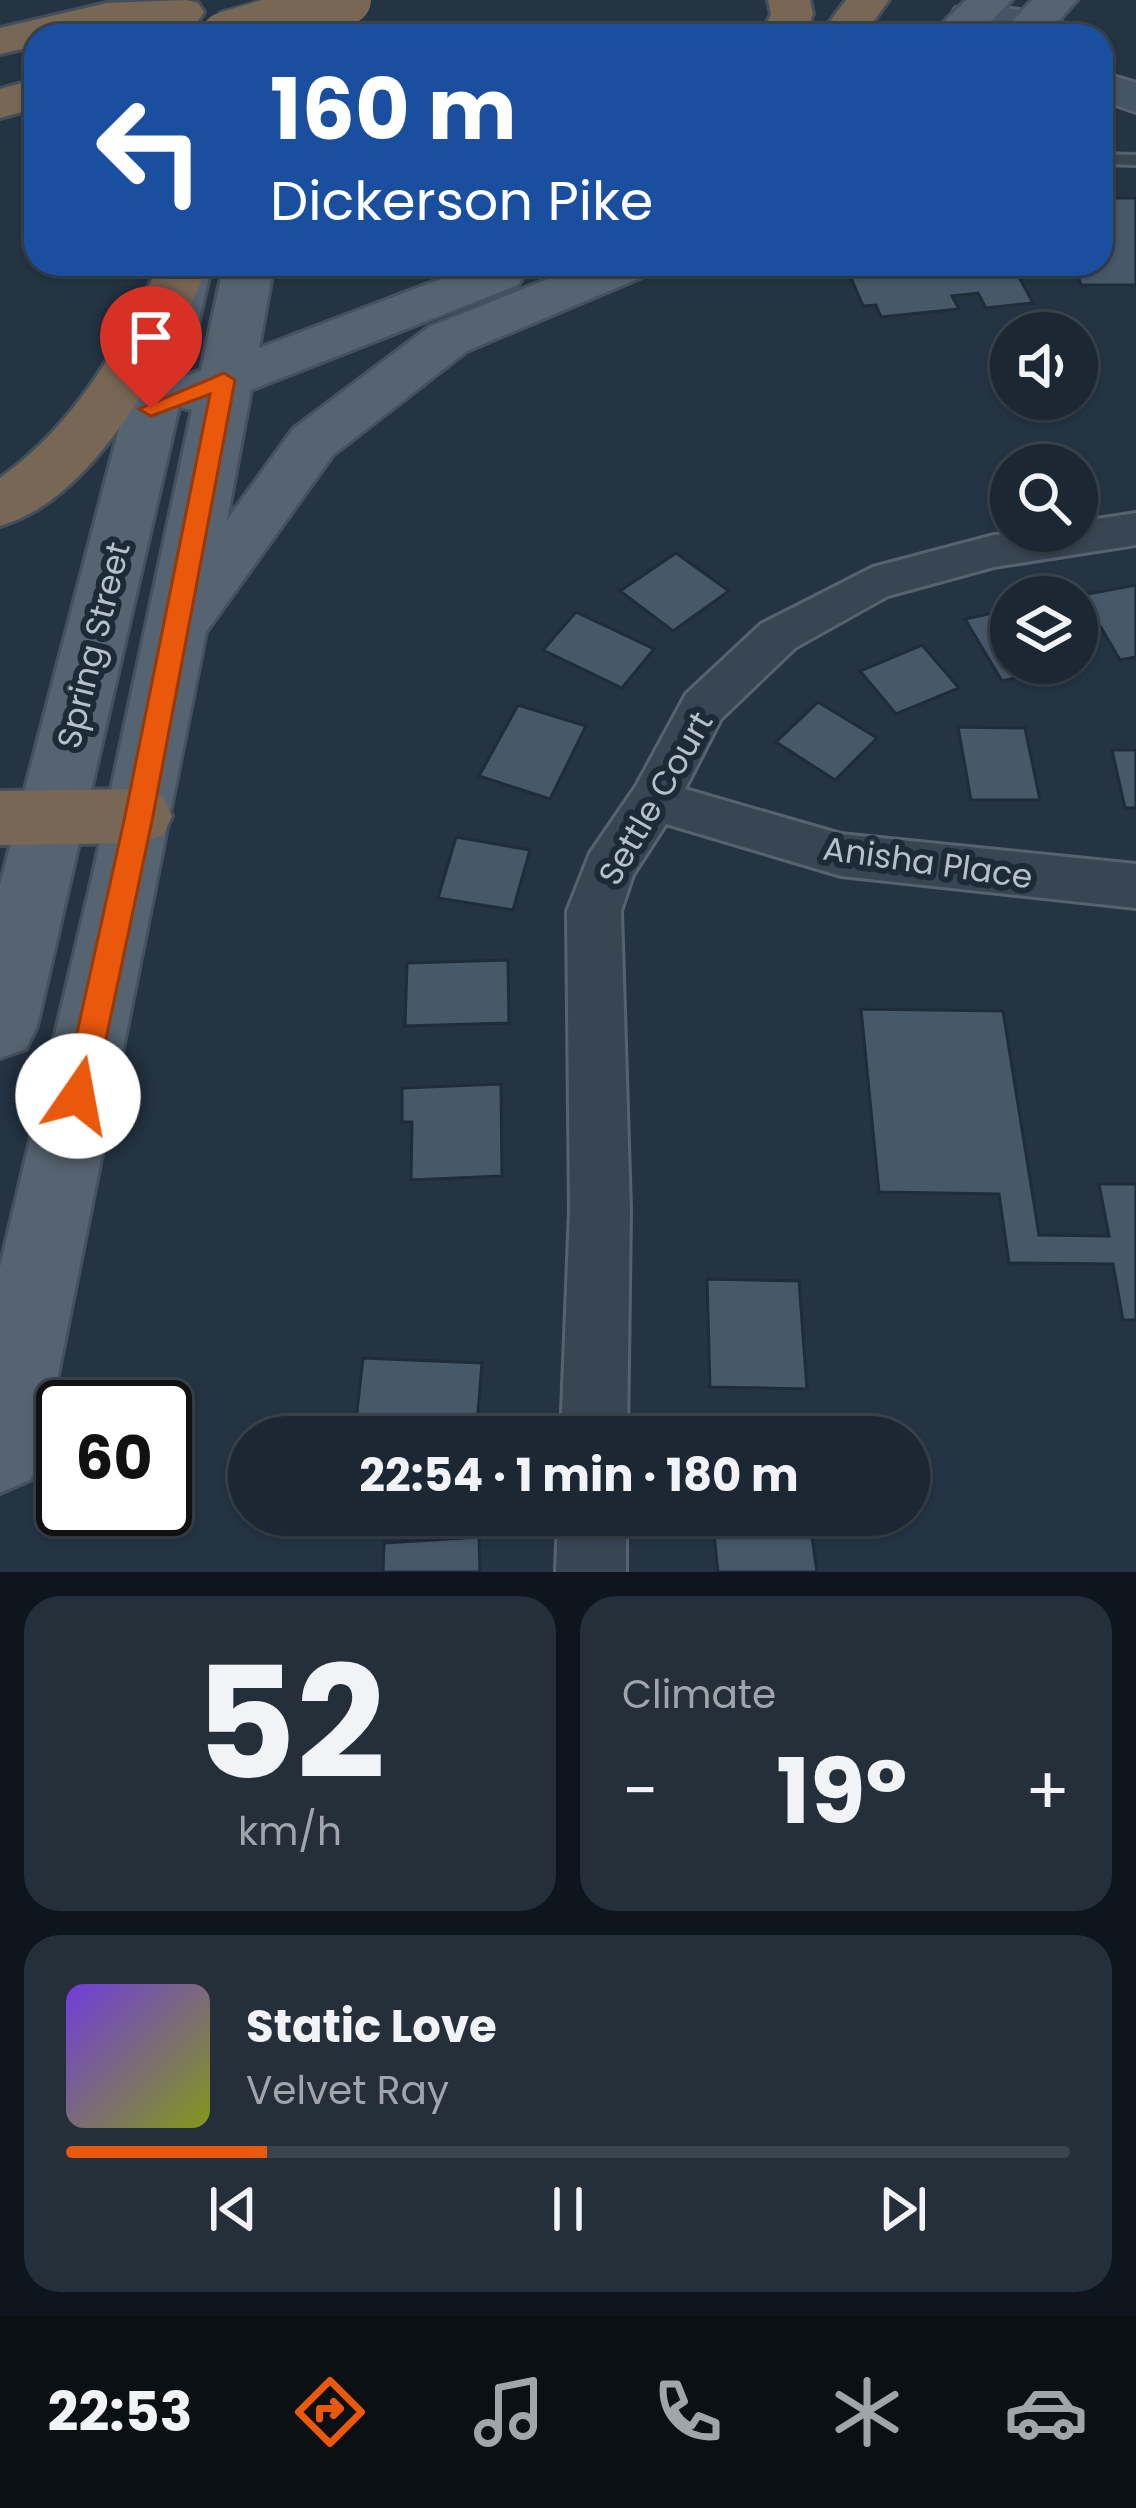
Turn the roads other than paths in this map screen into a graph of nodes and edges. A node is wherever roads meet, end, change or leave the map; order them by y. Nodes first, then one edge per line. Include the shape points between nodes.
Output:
1 (347, 0) edge
2 (202, 6) edge
3 (73, 24) edge
4 (145, 24) edge
5 (266, 24) edge
6 (180, 276) edge
7 (183, 276) edge
8 (247, 276) edge
9 (255, 276) edge
10 (493, 276) edge
11 (600, 276) edge
12 (358, 327) junction
13 (169, 334) junction
14 (448, 339) junction
15 (224, 380) junction
16 (151, 409) junction
17 (0, 506) edge
18 (1136, 529) edge
19 (176, 635) junction
20 (654, 800) junction
21 (139, 816) junction
22 (26, 817) edge
23 (1136, 886) edge
24 (0, 1027) edge
25 (595, 1416) edge
26 (0, 1450) edge
27 (592, 1536) edge
28 (591, 1572) edge

1 - 5 highway, bridge
2 - 3 highway
2 - 4 highway
6 - 17 highway via 107,411
7 - 13 main road, Spring Street
8 - 15 main road
9 - 12 main road via 278,308
10 - 12 main road
11 - 14 main road
12 - 15 main road
13 - 15 main road via 195,368
13 - 16 main road, Spring Street
14 - 15 main road via 288,380
14 - 19 main road via 313,442
15 - 16 main road
15 - 19 main road
16 - 22 main road, Spring Street
18 - 20 street, Settle Court via 994,551 873,584 778,636 703,707
19 - 21 main road
20 - 23 street, Anisha Place via 841,856
20 - 25 street, Settle Court via 609,868 594,910
21 - 22 highway
21 - 26 main road
22 - 24 main road, Spring Street
27 - 28 street

